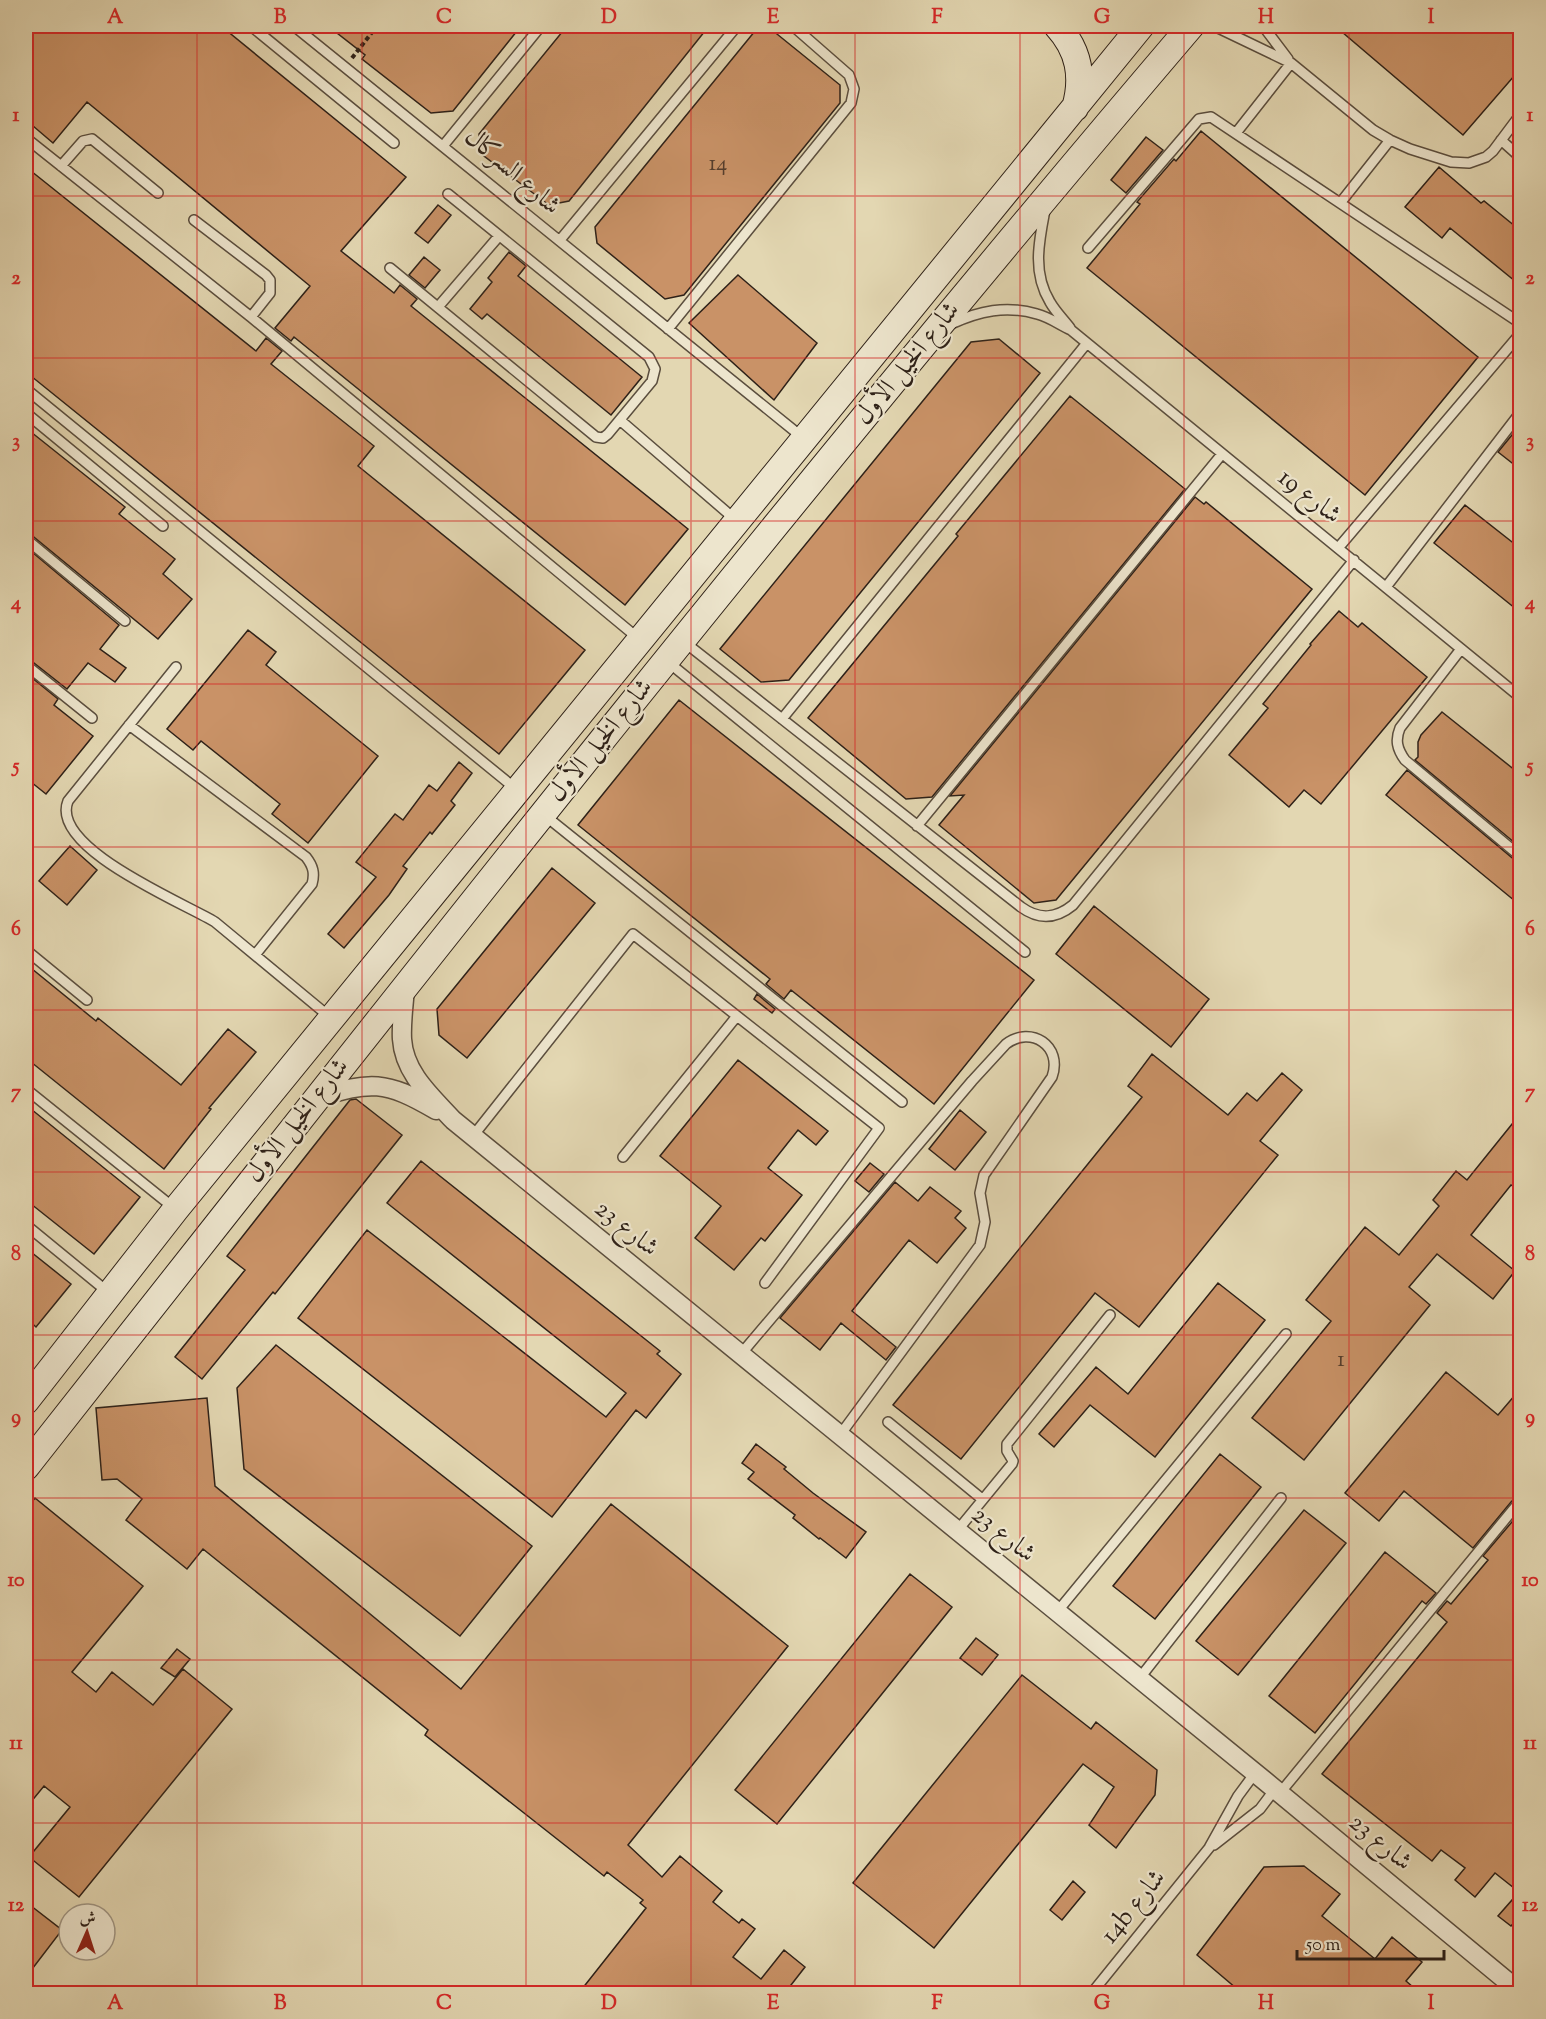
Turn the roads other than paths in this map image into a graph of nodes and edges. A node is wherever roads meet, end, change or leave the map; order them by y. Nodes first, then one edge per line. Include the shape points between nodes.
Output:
1 (251, 26) edge
2 (294, 26) edge
3 (541, 26) edge
4 (737, 26) edge
5 (793, 26) edge
6 (1057, 26) edge
7 (1141, 26) edge
8 (1191, 26) edge
9 (1214, 26) edge
10 (1263, 26) edge
11 (1291, 63) junction
12 (1075, 108) junction
13 (1521, 116) edge
14 (1236, 133) junction
15 (26, 138) edge
16 (1390, 140) junction
17 (1501, 140) junction
18 (394, 143) dead end
19 (443, 146) junction
20 (1521, 157) edge
21 (61, 166) junction
22 (1049, 192) junction
23 (158, 193) dead end
24 (448, 194) dead end
25 (1341, 202) junction
26 (194, 220) dead end
27 (499, 236) junction
28 (560, 240) junction
29 (1088, 248) dead end
30 (390, 268) dead end
31 (438, 307) junction
32 (251, 317) junction
33 (1521, 323) edge
34 (668, 329) junction
35 (1071, 330) junction
36 (932, 333) junction
37 (1521, 334) edge
38 (1087, 343) junction
39 (26, 389) edge
40 (26, 413) edge
41 (1521, 413) edge
42 (621, 421) junction
43 (804, 439) junction
44 (1222, 454) junction
45 (738, 522) junction
46 (163, 526) dead end
47 (26, 539) edge
48 (1339, 547) junction
49 (1354, 560) junction
50 (1386, 587) junction
51 (125, 621) dead end
52 (641, 640) junction
53 (683, 641) junction
54 (1461, 649) junction
55 (666, 660) junction
56 (26, 665) edge
57 (176, 667) dead end
58 (1521, 697) edge
59 (92, 718) dead end
60 (782, 719) junction
61 (129, 725) junction
62 (518, 791) junction
63 (543, 814) junction
64 (917, 826) junction
65 (1521, 856) edge
66 (26, 950) edge
67 (1025, 952) dead end
68 (255, 955) junction
69 (405, 985) junction
70 (87, 1000) dead end
71 (737, 1016) junction
72 (332, 1019) junction
73 (26, 1089) edge
74 (316, 1098) junction
75 (902, 1102) dead end
76 (453, 1120) junction
77 (472, 1136) junction
78 (623, 1157) dead end
79 (176, 1209) junction
80 (26, 1225) edge
81 (765, 1283) dead end
82 (110, 1293) junction
83 (1110, 1315) dead end
84 (1286, 1334) dead end
85 (741, 1354) junction
86 (26, 1401) edge
87 (888, 1422) dead end
88 (840, 1435) junction
89 (26, 1467) edge
90 (1281, 1498) dead end
91 (982, 1499) junction
92 (1521, 1510) edge
93 (957, 1531) junction
94 (1057, 1612) junction
95 (1139, 1679) junction
96 (1255, 1773) junction
97 (1278, 1791) junction
98 (1209, 1848) junction
99 (1508, 1989) edge
100 (1091, 1994) edge

1 - 18 lane
2 - 19 lane
3 - 19 lane, شارع السركال
4 - 28 lane
5 - 34 lane via 849,75 854,89 851,104
6 - 12 main road via 1071,45 1079,69
7 - 12 main road, شارع الخيل الأول
8 - 22 main road, شارع الخيل الأول
9 - 11 lane
10 - 11 lane
11 - 14 lane
11 - 16 lane
12 - 43 main road, شارع الخيل الأول
13 - 17 lane
14 - 25 lane
14 - 29 lane via 1211,117 1199,119
15 - 21 lane
16 - 17 lane via 1460,163 1486,157
16 - 25 lane
17 - 20 lane
19 - 28 lane, شارع السركال
21 - 23 lane via 82,141 92,139
21 - 32 lane
22 - 35 lane, شارع 19 via 1038,248 1039,270 1050,302
22 - 36 main road, شارع الخيل الأول
24 - 27 lane
25 - 33 lane
26 - 32 lane via 270,280 270,293
27 - 31 lane
27 - 42 lane via 653,363 652,381
28 - 34 lane, شارع السركال
30 - 31 lane
31 - 42 lane via 596,436 606,436
32 - 52 lane
34 - 43 lane, شارع السركال
35 - 36 lane, شارع 19 via 1039,314 994,310 973,314
35 - 38 lane, شارع 19
36 - 53 main road, شارع الخيل الأول
37 - 48 lane
38 - 44 lane, شارع 19
38 - 60 lane
39 - 62 lane
40 - 46 lane
41 - 50 lane
42 - 45 lane
43 - 45 main road, شارع الخيل الأول
44 - 48 lane, شارع 19
44 - 64 lane
45 - 52 main road, شارع الخيل الأول
47 - 51 lane
48 - 49 lane, شارع 19
49 - 50 lane, شارع 19
49 - 64 lane via 1066,911 1048,917 1029,913
50 - 54 lane, شارع 19
52 - 62 main road, شارع الخيل الأول
53 - 55 main road, شارع الخيل الأول
53 - 60 lane
54 - 58 lane, شارع 19
54 - 65 lane via 1400,728 1398,748 1405,760
55 - 63 main road, شارع الخيل الأول
55 - 67 lane
56 - 59 lane
57 - 61 lane
60 - 64 lane
61 - 68 lane via 311,863 312,885
61 - 68 lane via 68,801 67,822 121,873 199,912
62 - 72 main road, شارع الخيل الأول
63 - 69 main road, شارع الخيل الأول
63 - 75 lane
66 - 70 lane
68 - 72 lane
69 - 74 main road, شارع الخيل الأول
69 - 76 street, شارع 23 via 402,1038 407,1063
71 - 77 lane via 633,934
71 - 78 lane
71 - 81 lane via 879,1128
72 - 79 main road, شارع الخيل الأول
73 - 79 lane
74 - 76 street, شارع 23 via 353,1087 385,1087 414,1097
74 - 89 main road, شارع الخيل الأول
76 - 77 street, شارع 23
77 - 85 street, شارع 23
79 - 82 main road, شارع الخيل الأول
80 - 82 lane
82 - 86 main road, شارع الخيل الأول
83 - 91 lane via 1007,1444 1012,1464
84 - 94 lane
85 - 88 street, شارع 23
85 - 88 lane via 1006,1044 1024,1037 1043,1042 1052,1052 1054,1071 984,1175 980,1192 985,1221 980,1245
87 - 91 lane
88 - 93 street, شارع 23
90 - 95 lane
91 - 93 lane
92 - 97 lane, 14b شارع via 1515,1506
93 - 94 street, شارع 23
94 - 95 street, شارع 23
95 - 96 street, شارع 23
96 - 97 street, شارع 23
96 - 98 lane, 14b شارع
97 - 98 lane, 14b شارع
97 - 99 street, شارع 23
98 - 100 lane, 14b شارع

